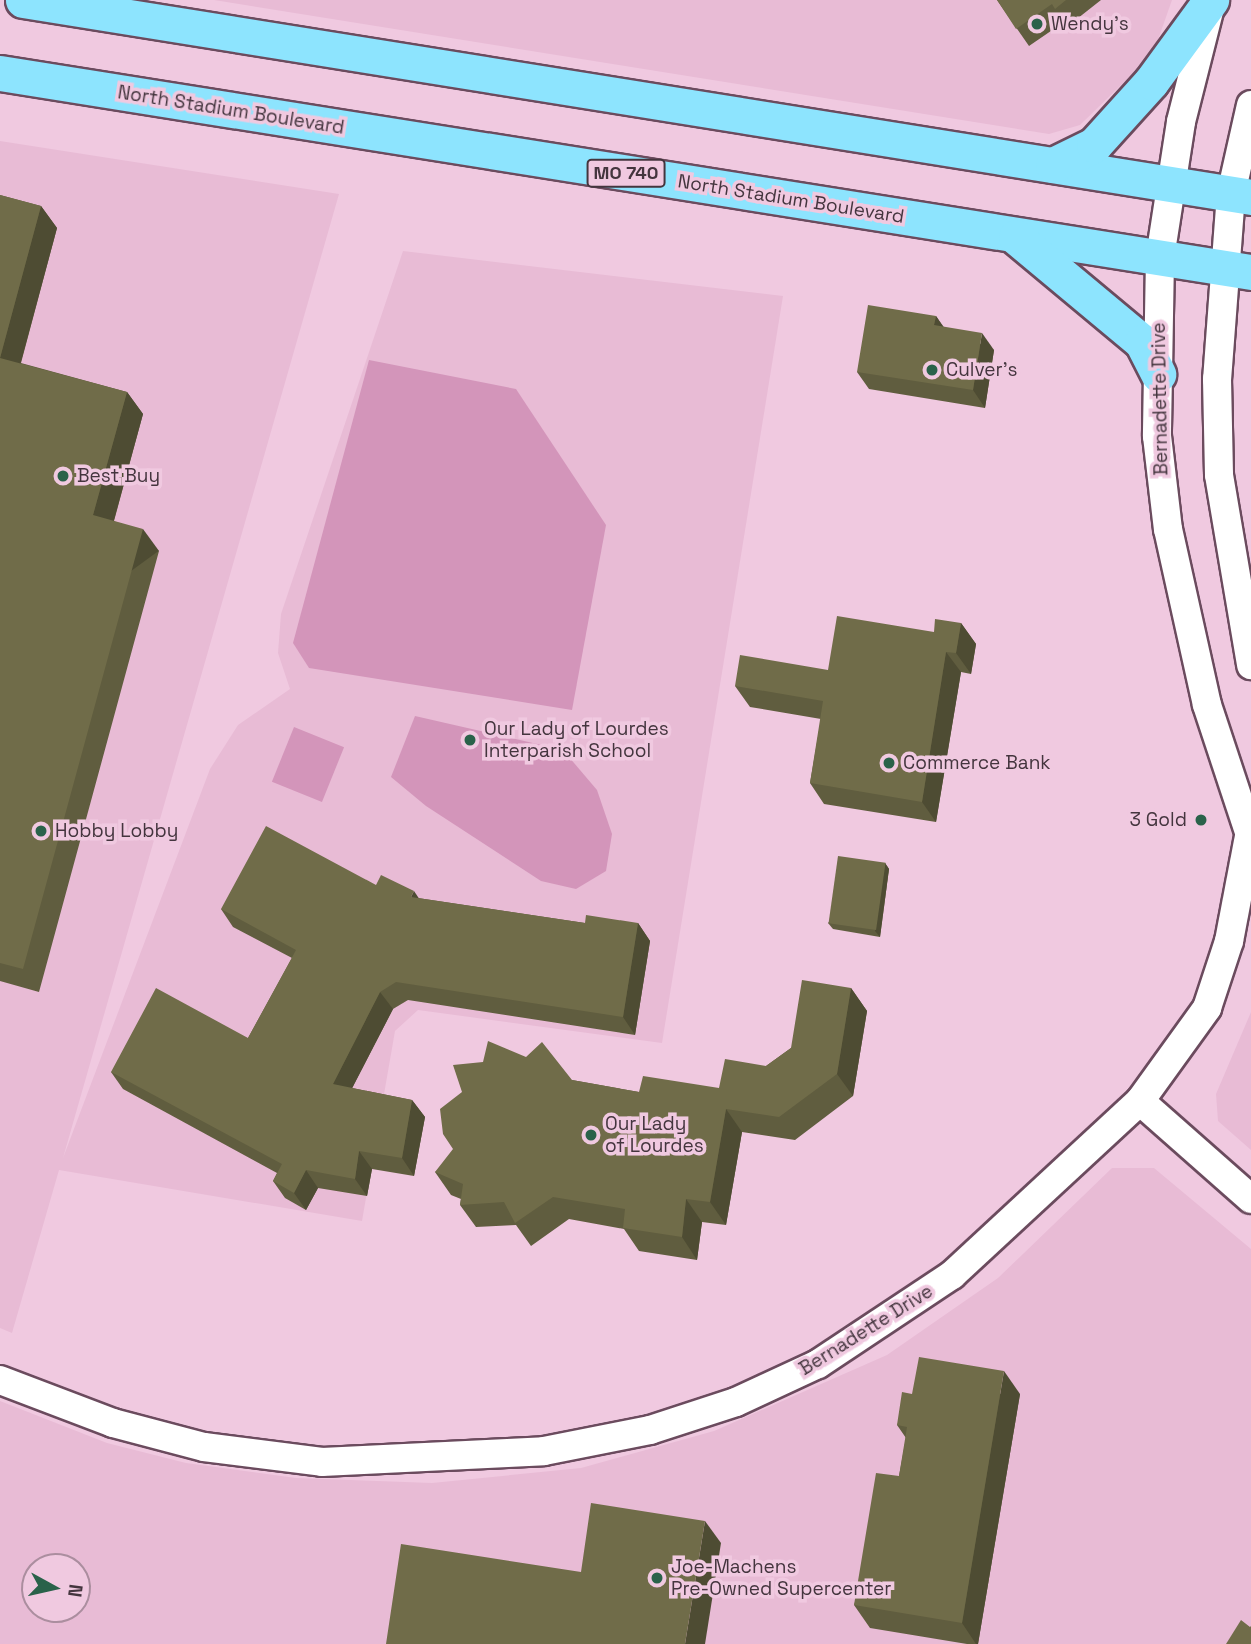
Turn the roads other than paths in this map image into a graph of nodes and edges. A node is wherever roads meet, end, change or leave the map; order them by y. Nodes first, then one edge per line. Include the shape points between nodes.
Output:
1 (23, 0) edge
2 (1212, 0) edge
3 (0, 73) edge
4 (1251, 105) edge
5 (1053, 165) junction
6 (1169, 184) junction
7 (1241, 195) edge
8 (1014, 234) junction
9 (1160, 258) junction
10 (1237, 270) edge
11 (1158, 374) junction
12 (1251, 665) edge
13 (1250, 830) edge
14 (1140, 1101) junction
15 (1251, 1199) edge
16 (0, 1380) edge

1 - 5 main road
2 - 5 main road via 1151,82 1094,145
2 - 6 street, Bernadette Drive
3 - 8 main road, North Stadium Boulevard / MO 740
4 - 7 street
5 - 6 main road
6 - 7 main road
6 - 9 street, Bernadette Drive
7 - 10 street
8 - 9 main road, North Stadium Boulevard / MO 740
8 - 11 main road via 1142,342
9 - 10 main road, North Stadium Boulevard / MO 740
9 - 11 street, Bernadette Drive
10 - 12 street via 1219,475
11 - 13 street, Bernadette Drive via 1157,436 1168,529 1207,705
13 - 14 street, Bernadette Drive via 1229,941 1207,1009
14 - 15 street
14 - 16 street, Bernadette Drive via 952,1275 818,1364 736,1402 650,1430 544,1451 322,1462 178,1440 102,1420

